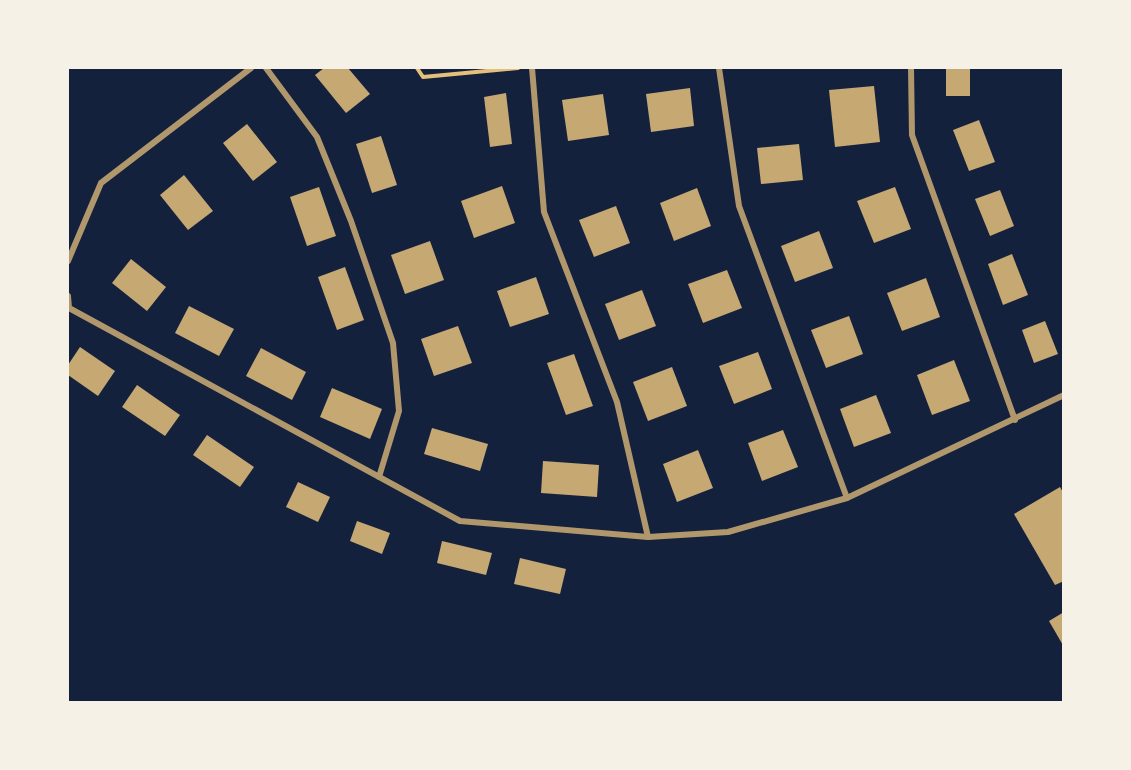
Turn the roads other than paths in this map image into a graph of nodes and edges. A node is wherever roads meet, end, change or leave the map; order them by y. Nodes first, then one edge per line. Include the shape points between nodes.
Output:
1 (251, 68) edge
2 (266, 68) edge
3 (532, 68) edge
4 (719, 68) edge
5 (911, 68) edge
6 (68, 261) edge
7 (68, 296) edge
8 (1064, 395) edge
9 (1015, 420) junction
10 (378, 477) junction
11 (847, 498) junction
12 (648, 537) junction

1 - 6 street via 101,183
2 - 10 street via 317,137 393,343 399,411
3 - 12 street via 544,212 617,402
4 - 11 street via 739,206
5 - 9 street via 912,135
7 - 10 street via 69,308
8 - 9 street
9 - 11 street
10 - 12 street via 460,521
11 - 12 street via 728,532

